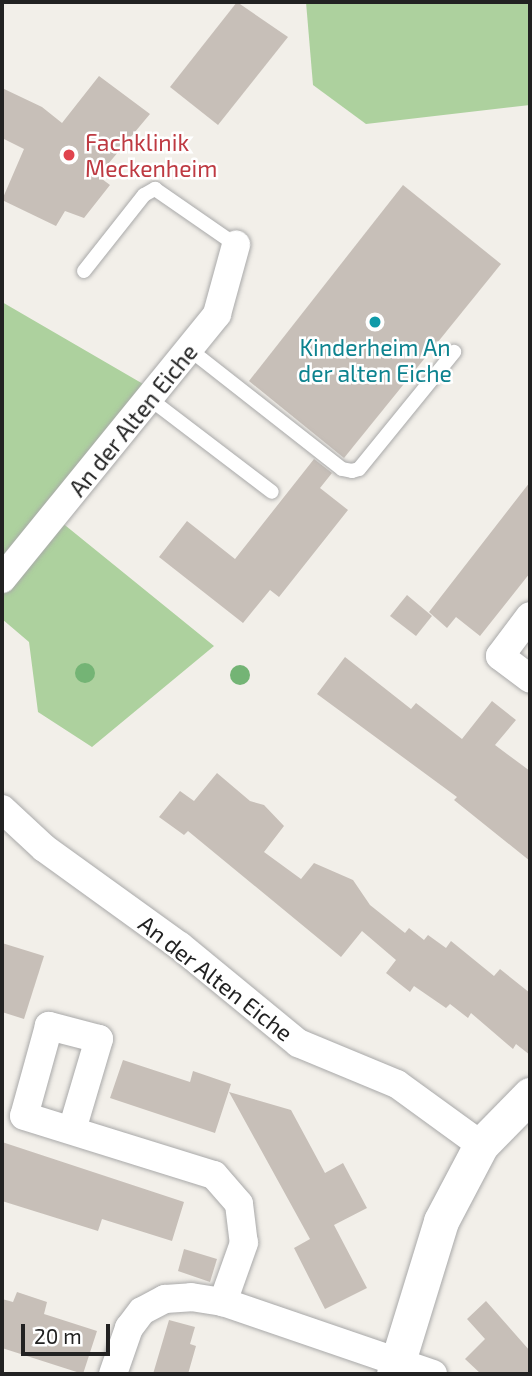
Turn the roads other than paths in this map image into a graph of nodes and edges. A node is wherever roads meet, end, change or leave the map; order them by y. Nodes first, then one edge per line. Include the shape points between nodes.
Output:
1 (236, 244) joint
2 (84, 271) dead end
3 (189, 349) junction
4 (454, 352) dead end
5 (150, 399) junction
6 (272, 492) dead end
7 (2, 579) edge
8 (530, 616) edge
9 (530, 679) edge
10 (2, 809) edge
11 (530, 1095) edge
12 (72, 1130) dead end
13 (481, 1144) junction
14 (223, 1303) junction
15 (397, 1367) edge
16 (113, 1374) edge
17 (433, 1374) edge

1 - 2 lane via 155,189 144,195
1 - 3 street, An der Alten Eiche via 217,314
3 - 4 lane via 342,469 352,471 359,469
3 - 5 street, An der Alten Eiche
5 - 6 lane
5 - 7 street, An der Alten Eiche
8 - 9 street via 500,656
10 - 13 street, An der Alten Eiche via 44,848 180,946 298,1043 397,1083
11 - 13 street
12 - 14 street via 214,1175 239,1204 244,1243
13 - 15 street via 441,1221
14 - 15 street
14 - 16 street via 165,1299 142,1311 129,1328
15 - 17 street

